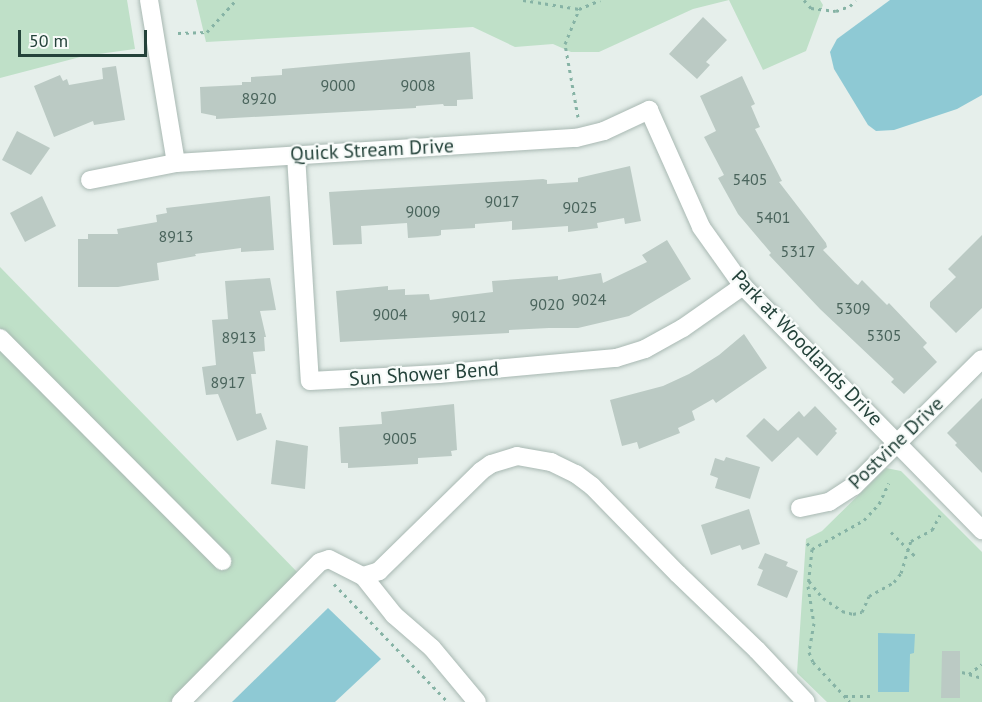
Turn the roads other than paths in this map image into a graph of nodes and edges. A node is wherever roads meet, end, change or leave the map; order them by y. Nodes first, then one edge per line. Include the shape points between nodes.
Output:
1 (149, 0) edge
2 (650, 110) joint
3 (296, 155) junction
4 (176, 163) junction
5 (90, 180) dead end
6 (743, 286) junction
7 (0, 338) edge
8 (982, 359) edge
9 (898, 443) junction
10 (800, 508) dead end
11 (982, 530) edge
12 (222, 561) dead end
13 (363, 576) junction
14 (181, 702) edge
15 (477, 702) edge
16 (806, 702) edge

1 - 4 street
2 - 3 street, Quick Stream Drive via 604,131 576,138
2 - 6 street, Park at Woodlands Drive via 701,227
3 - 4 street, Quick Stream Drive
3 - 6 street, Sun Shower Bend via 310,381 616,358 645,349 683,328
4 - 5 street, Quick Stream Drive
6 - 9 street, Park at Woodlands Drive
7 - 12 street
8 - 9 street, Postvine Drive
9 - 10 street, Postvine Drive via 854,486 829,502
9 - 11 street, Park at Woodlands Drive
13 - 14 street via 328,559 320,562
13 - 15 street via 394,615 432,648
13 - 16 street via 379,571 490,464 517,456 551,462 592,486

